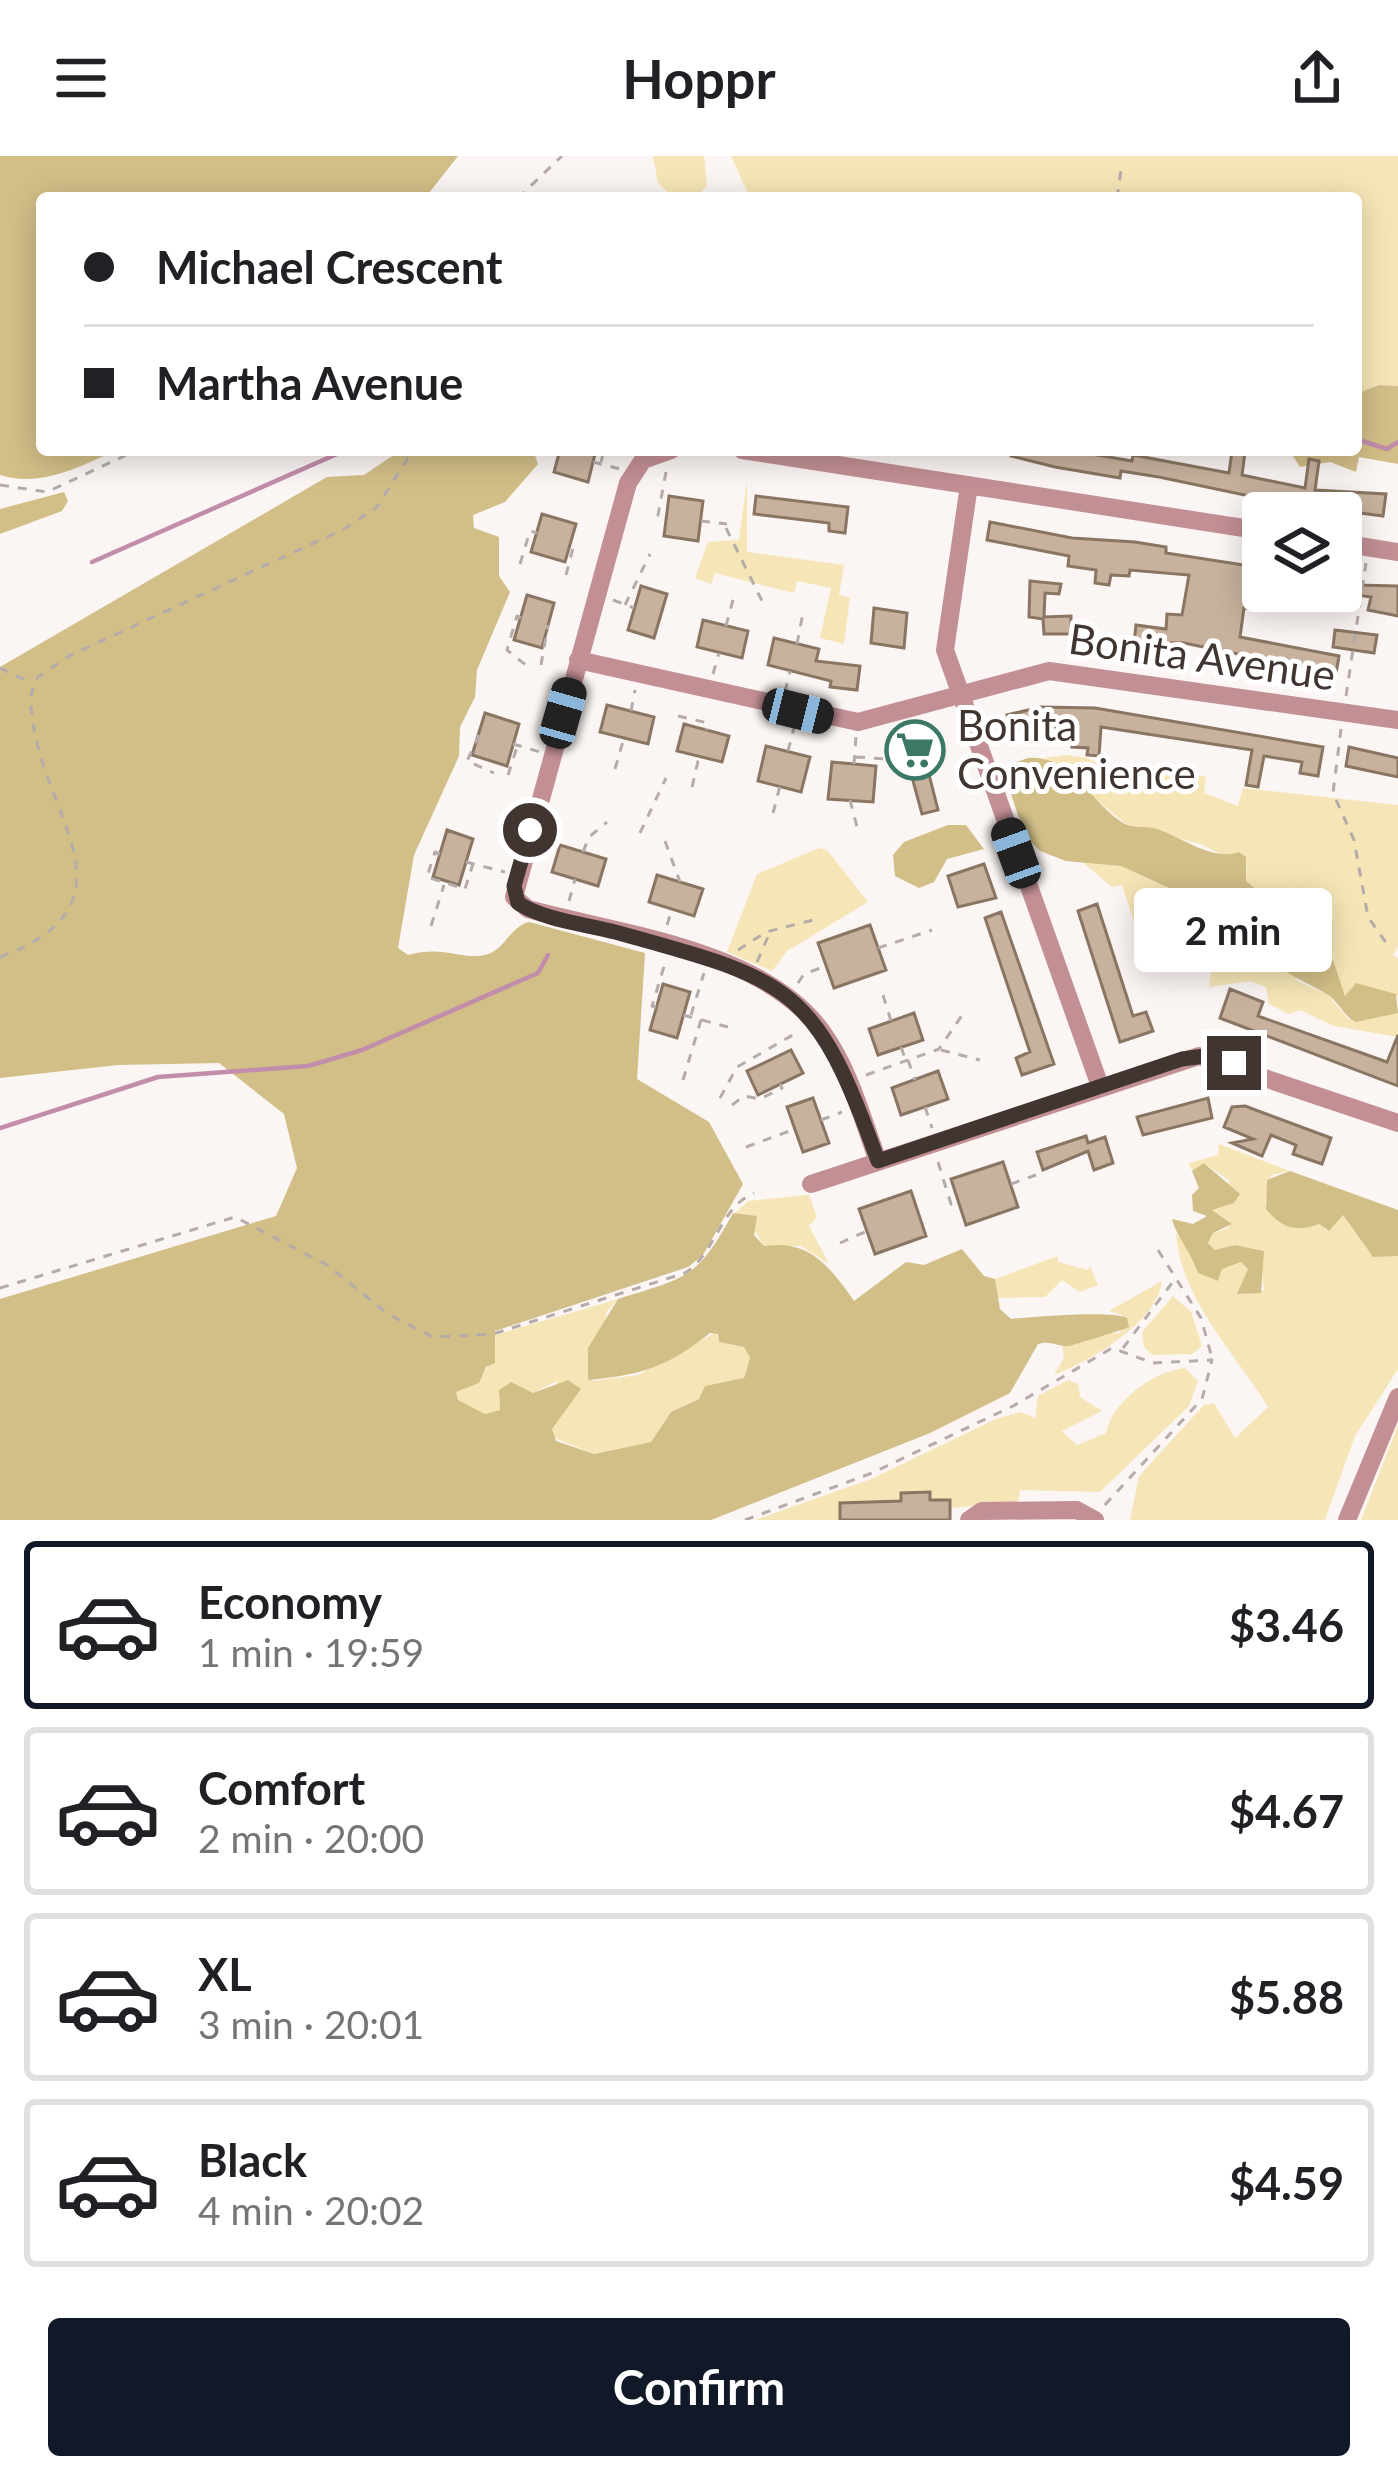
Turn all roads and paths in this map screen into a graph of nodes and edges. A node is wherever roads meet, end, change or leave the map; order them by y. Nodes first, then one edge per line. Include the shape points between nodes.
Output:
1 (562, 156) edge
2 (1123, 163) dead end
3 (524, 192) edge
4 (1118, 192) edge
5 (124, 456) edge
6 (412, 456) edge
7 (603, 456) edge
8 (651, 456) edge
9 (669, 456) edge
10 (781, 456) edge
11 (593, 462) dead end
12 (601, 464) junction
13 (632, 472) junction
14 (0, 485) edge
15 (969, 485) junction
16 (666, 517) dead end
17 (701, 521) dead end
18 (1242, 528) edge
19 (537, 533) dead end
20 (570, 543) dead end
21 (1362, 547) edge
22 (1368, 548) junction
23 (1398, 552) edge
24 (650, 554) dead end
25 (520, 564) dead end
26 (566, 575) dead end
27 (597, 594) junction
28 (734, 596) dead end
29 (763, 603) dead end
30 (625, 604) junction
31 (634, 608) dead end
32 (803, 613) dead end
33 (521, 617) dead end
34 (548, 625) dead end
35 (726, 626) dead end
36 (797, 644) dead end
37 (719, 653) dead end
38 (578, 660) junction
39 (541, 665) dead end
40 (527, 666) dead end
41 (0, 668) edge
42 (638, 674) junction
43 (33, 684) junction
44 (709, 691) junction
45 (959, 694) junction
46 (631, 711) dead end
47 (798, 711) junction
48 (1343, 712) junction
49 (678, 716) dead end
50 (1398, 720) edge
51 (858, 722) junction
52 (706, 730) dead end
53 (478, 734) dead end
54 (624, 738) dead end
55 (788, 752) dead end
56 (551, 755) junction
57 (699, 757) dead end
58 (886, 759) dead end
59 (616, 769) dead end
60 (494, 773) dead end
61 (508, 776) dead end
62 (666, 778) dead end
63 (780, 786) dead end
64 (692, 787) dead end
65 (850, 800) dead end
66 (773, 813) dead end
67 (607, 822) dead end
68 (856, 827) dead end
69 (640, 833) dead end
70 (665, 841) dead end
71 (583, 852) dead end
72 (440, 854) dead end
73 (518, 876) junction
74 (575, 879) dead end
75 (680, 882) dead end
76 (445, 883) junction
77 (565, 919) junction
78 (813, 920) dead end
79 (431, 926) dead end
80 (932, 930) dead end
81 (771, 931) junction
82 (670, 947) junction
83 (878, 947) dead end
84 (1389, 947) dead end
85 (0, 957) edge
86 (714, 959) junction
87 (826, 966) dead end
88 (751, 973) junction
89 (883, 995) dead end
90 (788, 996) junction
91 (656, 1007) dead end
92 (964, 1011) dead end
93 (811, 1018) junction
94 (700, 1019) junction
95 (891, 1021) dead end
96 (728, 1027) dead end
97 (901, 1048) dead end
98 (939, 1049) junction
99 (765, 1053) junction
100 (769, 1060) dead end
101 (980, 1060) dead end
102 (907, 1061) junction
103 (683, 1080) dead end
104 (915, 1080) dead end
105 (849, 1081) junction
106 (780, 1084) dead end
107 (1100, 1086) junction
108 (720, 1099) dead end
109 (732, 1105) dead end
110 (858, 1106) junction
111 (925, 1107) dead end
112 (821, 1120) dead end
113 (1398, 1123) edge
114 (795, 1130) dead end
115 (934, 1143) junction
116 (746, 1147) dead end
117 (878, 1161) junction
118 (1036, 1175) dead end
119 (811, 1184) dead end
120 (1011, 1184) dead end
121 (754, 1192) dead end
122 (958, 1202) dead end
123 (867, 1232) dead end
124 (840, 1243) dead end
125 (1158, 1250) dead end
126 (1176, 1278) junction
127 (0, 1288) edge
128 (1122, 1349) junction
129 (1212, 1360) junction
130 (1398, 1397) edge
131 (1094, 1519) edge
132 (745, 1520) edge
133 (969, 1520) edge
134 (1347, 1520) edge

1 - 3 path
2 - 4 path
5 - 14 path via 47,491
6 - 43 path via 377,507 354,523 71,655
7 - 12 path
8 - 13 street
9 - 16 path via 658,515
10 - 15 street
11 - 12 path
12 - 13 path
13 - 27 street
15 - 18 street
15 - 45 street via 944,633
17 - 29 path via 726,526
19 - 25 path via 530,531
20 - 26 path
21 - 22 street
22 - 23 street
22 - 48 path
24 - 30 path
27 - 30 path
27 - 38 street
28 - 35 path
30 - 31 path
32 - 36 path
33 - 40 path via 507,650
34 - 39 path
37 - 44 path
38 - 42 street, Bonita Avenue
38 - 56 street
41 - 43 path
42 - 44 street, Bonita Avenue
42 - 46 path
43 - 85 path via 40,766 76,854 77,891 53,930
44 - 47 street, Bonita Avenue
45 - 48 street, Bonita Avenue via 1059,671
45 - 51 street, Bonita Avenue
45 - 107 street
47 - 51 street, Bonita Avenue
47 - 55 path
48 - 50 street, Bonita Avenue
48 - 84 path via 1333,793 1354,840 1368,917
49 - 52 path via 708,724
51 - 58 path via 854,760
53 - 60 path via 467,761
54 - 59 path
56 - 61 path via 515,745
56 - 73 street
57 - 64 path
62 - 69 path
63 - 66 path
65 - 68 path
67 - 71 path
70 - 75 path
72 - 76 path via 427,878
73 - 76 path via 469,863 465,890
73 - 77 street via 516,900
74 - 77 path
76 - 79 path
77 - 82 street
78 - 81 path
80 - 83 path
81 - 86 path
81 - 88 path
82 - 86 street
82 - 91 path
86 - 88 street
86 - 94 path via 687,1016
87 - 90 path via 804,974
88 - 90 street
89 - 95 path
90 - 93 street
92 - 98 path
93 - 99 path
93 - 105 street
94 - 96 path
94 - 103 path
97 - 102 path
98 - 101 path
98 - 102 path
99 - 100 path
99 - 108 path via 737,1067
102 - 104 path
102 - 105 path
105 - 110 street
106 - 109 path via 760,1100 744,1096
107 - 113 street via 1211,1056
107 - 115 street
110 - 112 path
110 - 117 street
111 - 115 path
114 - 116 path
115 - 117 street
115 - 122 path via 952,1204
117 - 119 street
118 - 120 path
121 - 127 path via 735,1204 685,1273 478,1337 427,1335 327,1265 235,1217
123 - 124 path
125 - 126 path
126 - 128 path
126 - 129 path via 1201,1318
128 - 129 path via 1153,1363
128 - 132 path via 872,1473
129 - 131 path via 1202,1399
130 - 134 street
131 - 133 street via 1077,1510 982,1511

